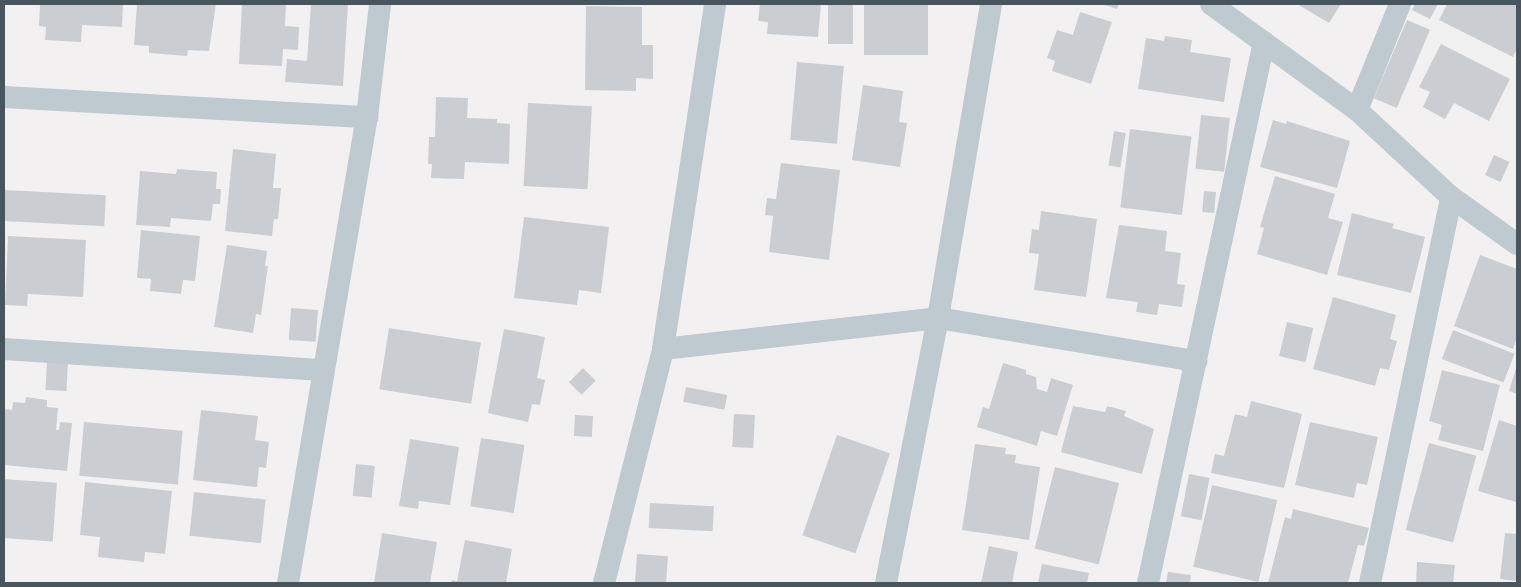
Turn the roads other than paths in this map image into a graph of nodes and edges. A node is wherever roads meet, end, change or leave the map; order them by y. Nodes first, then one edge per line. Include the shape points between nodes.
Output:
1 (380, 4) edge
2 (714, 4) edge
3 (991, 4) edge
4 (1210, 4) edge
5 (1400, 4) edge
6 (1264, 42) junction
7 (4, 97) edge
8 (1357, 110) junction
9 (367, 117) junction
10 (1450, 197) junction
11 (1517, 244) edge
12 (938, 318) junction
13 (4, 349) edge
14 (663, 349) junction
15 (1196, 361) junction
16 (322, 370) junction
17 (288, 583) edge
18 (604, 583) edge
19 (886, 583) edge
20 (1148, 583) edge
21 (1370, 583) edge

1 - 9 street
2 - 14 street
3 - 12 street
4 - 6 street
5 - 8 street
6 - 8 street
6 - 15 street
7 - 9 street
8 - 10 street
9 - 16 street
10 - 11 street
10 - 21 street
12 - 14 street
12 - 15 street
12 - 19 street
13 - 16 street
14 - 18 street
15 - 20 street
16 - 17 street

